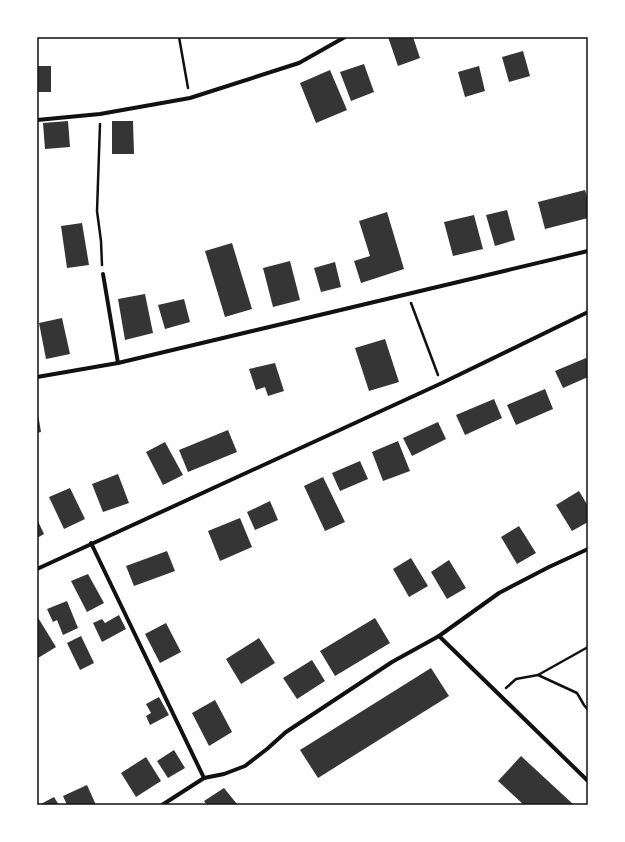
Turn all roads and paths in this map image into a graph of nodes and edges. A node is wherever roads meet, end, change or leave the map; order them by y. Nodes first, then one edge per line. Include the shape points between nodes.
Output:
1 (179, 37) edge
2 (344, 37) edge
3 (190, 98) junction
4 (100, 114) junction
5 (37, 120) edge
6 (588, 250) edge
7 (103, 274) joint
8 (407, 293) junction
9 (588, 312) edge
10 (118, 363) junction
11 (37, 377) edge
12 (442, 383) junction
13 (91, 543) junction
14 (588, 549) edge
15 (37, 568) edge
16 (439, 636) junction
17 (588, 647) edge
18 (538, 675) junction
19 (499, 694) junction
20 (588, 710) edge
21 (204, 778) junction
22 (588, 781) edge
23 (162, 805) edge

1 - 3 path
2 - 3 street via 299,63
3 - 4 street
4 - 5 street
4 - 7 path via 96,211
6 - 8 street
7 - 10 street
8 - 10 street
8 - 12 path
9 - 12 street
10 - 11 street
12 - 13 street
13 - 15 street
13 - 21 street
14 - 16 street via 499,593
16 - 19 street
16 - 21 street via 392,662 286,732 245,766
17 - 18 path
18 - 19 path via 516,679
18 - 20 path via 577,693
19 - 22 street
21 - 23 street

